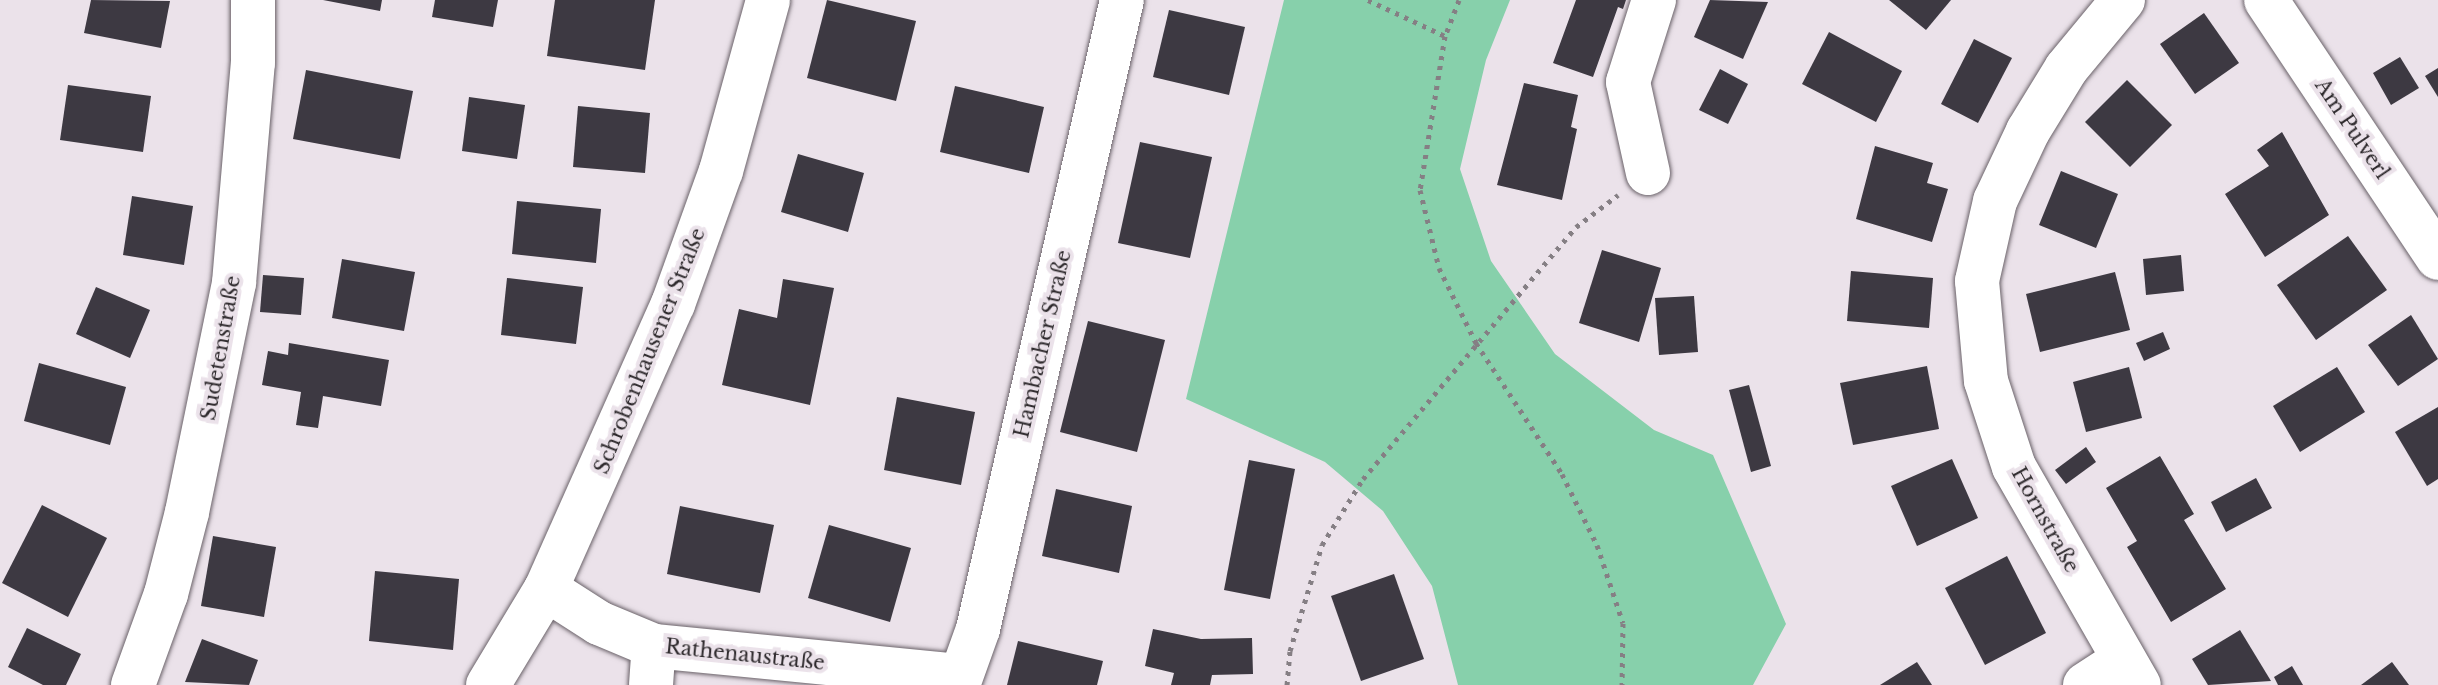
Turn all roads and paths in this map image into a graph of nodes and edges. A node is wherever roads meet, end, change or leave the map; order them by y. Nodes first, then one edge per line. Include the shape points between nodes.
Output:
1 (253, 0) edge
2 (768, 0) edge
3 (1122, 0) edge
4 (1368, 0) edge
5 (1459, 0) edge
6 (1654, 0) edge
7 (2123, 0) edge
8 (2266, 0) edge
9 (1445, 36) junction
10 (1648, 173) joint
11 (2438, 258) edge
12 (1476, 343) junction
13 (546, 589) junction
14 (652, 666) edge
15 (2131, 672) edge
16 (959, 680) edge
17 (133, 685) edge
18 (488, 685) edge
19 (1287, 685) edge
20 (1622, 685) edge
21 (2085, 685) edge

1 - 17 street, Sudetenstraße via 253,63 234,283 184,526
2 - 13 street, Schrobenhausener Straße via 721,171 673,304
3 - 16 street, Hambacher Straße via 978,629
4 - 9 path
5 - 9 path
6 - 10 street via 1628,82
7 - 15 street, Hornstraße via 2066,69 2028,131 1995,201 1977,281 1986,381 2014,467
8 - 11 street, Am Pulverl
9 - 12 path via 1420,190 1439,268
10 - 12 path via 1576,227
12 - 19 path via 1363,479 1322,545 1290,651
12 - 20 path via 1562,474 1597,545 1623,623
13 - 14 street, Rathenaustraße
13 - 18 street, Schrobenhausener Straße
14 - 16 street, Rathenaustraße
15 - 21 street

